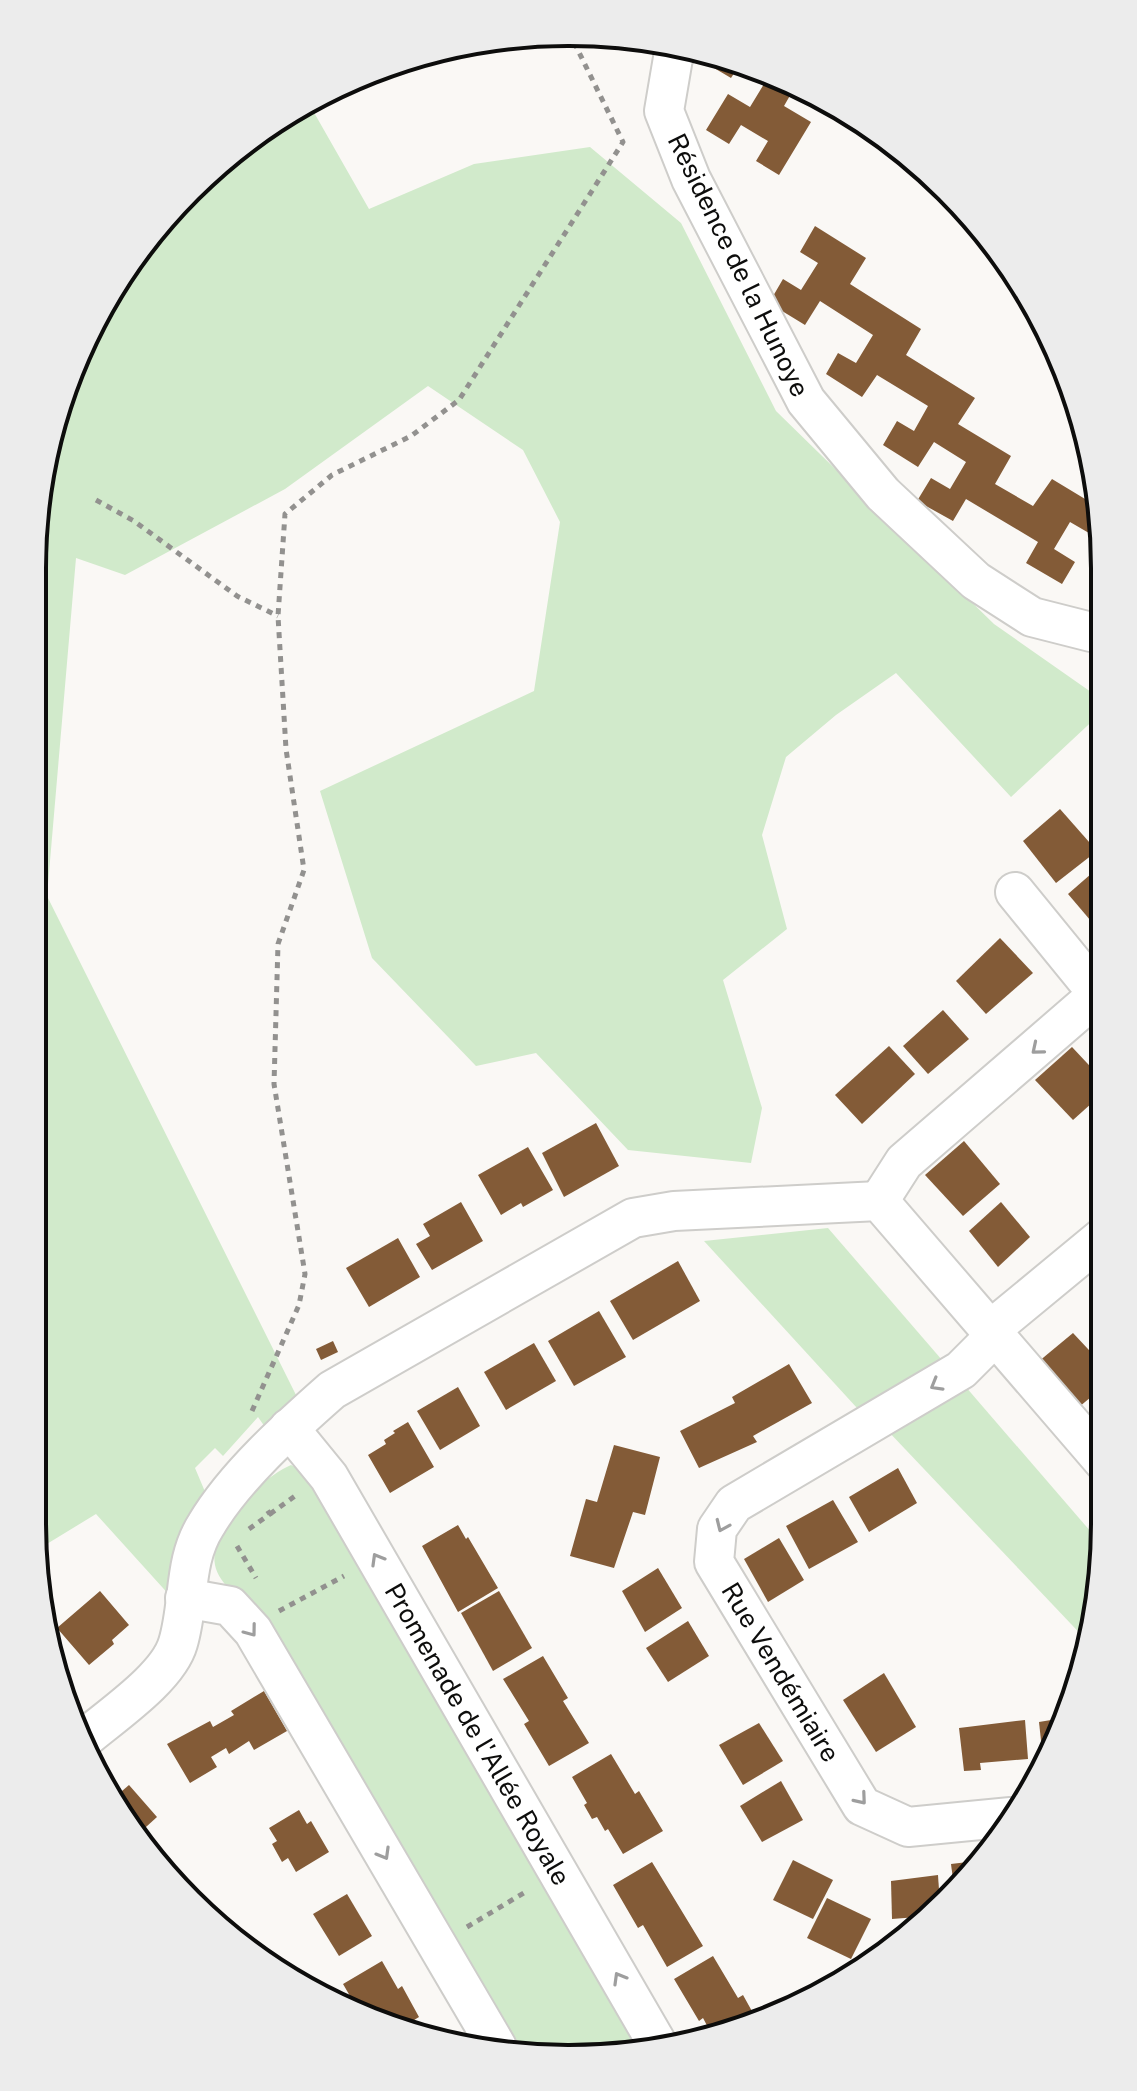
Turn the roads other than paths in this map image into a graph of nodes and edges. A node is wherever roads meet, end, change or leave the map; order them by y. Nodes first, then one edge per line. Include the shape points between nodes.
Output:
1 (674, 57) edge
2 (1091, 632) dead end
3 (1015, 892) dead end
4 (1091, 986) edge
5 (1091, 1007) edge
6 (879, 1201) junction
7 (1091, 1247) edge
8 (995, 1336) junction
9 (289, 1428) junction
10 (1091, 1447) edge
11 (185, 1598) junction
12 (91, 1733) edge
13 (999, 1818) edge
14 (654, 2038) edge
15 (493, 2040) edge

1 - 2 street, Résidence de la Hunoye via 664,111 691,179 806,401 883,494 976,581 1032,617
3 - 4 street
5 -> 6 street via 904,1162
6 - 8 street
6 - 9 street via 674,1211 633,1218 332,1390
7 - 8 street, Rue Vendémiaire via 1000,1322
8 - 10 street
8 -> 13 street, Rue Vendémiaire via 961,1370 734,1504 717,1529 714,1562 862,1806 908,1827
9 - 11 street via 206,1524 191,1556
14 -> 9 street, Promenade de l'Allée Royale via 329,1477
11 - 12 street via 178,1646 160,1673
11 -> 15 street via 230,1606 253,1631

